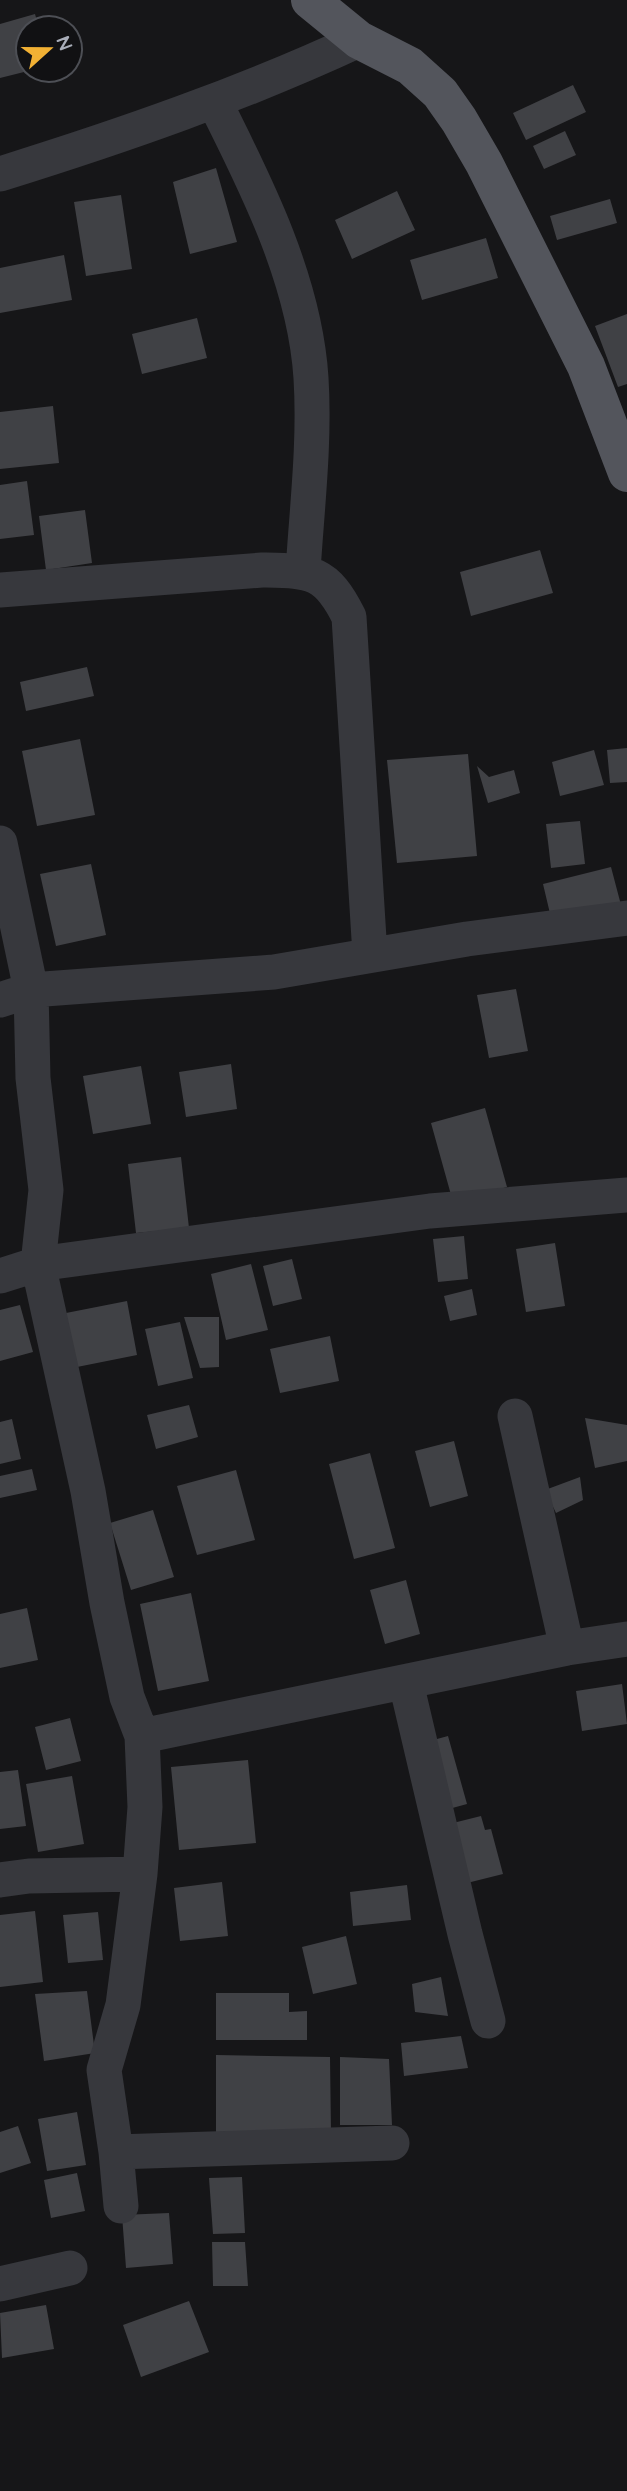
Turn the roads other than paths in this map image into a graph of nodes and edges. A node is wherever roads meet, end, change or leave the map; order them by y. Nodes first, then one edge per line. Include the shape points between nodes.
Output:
1 (310, 0) edge
2 (359, 40) junction
3 (214, 101) junction
4 (0, 174) edge
5 (627, 473) edge
6 (303, 571) junction
7 (0, 590) edge
8 (0, 843) edge
9 (627, 918) edge
10 (370, 955) junction
11 (15, 995) edge
12 (627, 1195) edge
13 (38, 1264) junction
14 (0, 1276) edge
15 (515, 1416) dead end
16 (627, 1639) edge
17 (567, 1648) junction
18 (406, 1683) junction
19 (142, 1736) junction
20 (140, 1874) junction
21 (0, 1880) edge
22 (488, 2021) dead end
23 (392, 2143) dead end
24 (116, 2152) junction
25 (121, 2206) dead end
26 (70, 2269) dead end
27 (0, 2284) edge

1 - 2 main road
2 - 3 street
2 - 5 main road via 410,66 440,93 459,120 586,366
3 - 4 street
3 - 6 street via 267,213 302,321 311,376
6 - 7 street via 262,570
6 - 10 street via 324,580 349,617
8 - 11 street
9 - 10 street
10 - 11 street via 274,972
11 - 13 street via 33,1078 46,1190
12 - 13 street via 430,1211
13 - 14 street
13 - 19 street via 127,1698
15 - 17 street
16 - 17 street
17 - 18 street
18 - 19 street
18 - 22 street
19 - 20 street via 145,1807
20 - 21 street
20 - 24 street via 123,2005 104,2070
23 - 24 street
24 - 25 street
26 - 27 street

